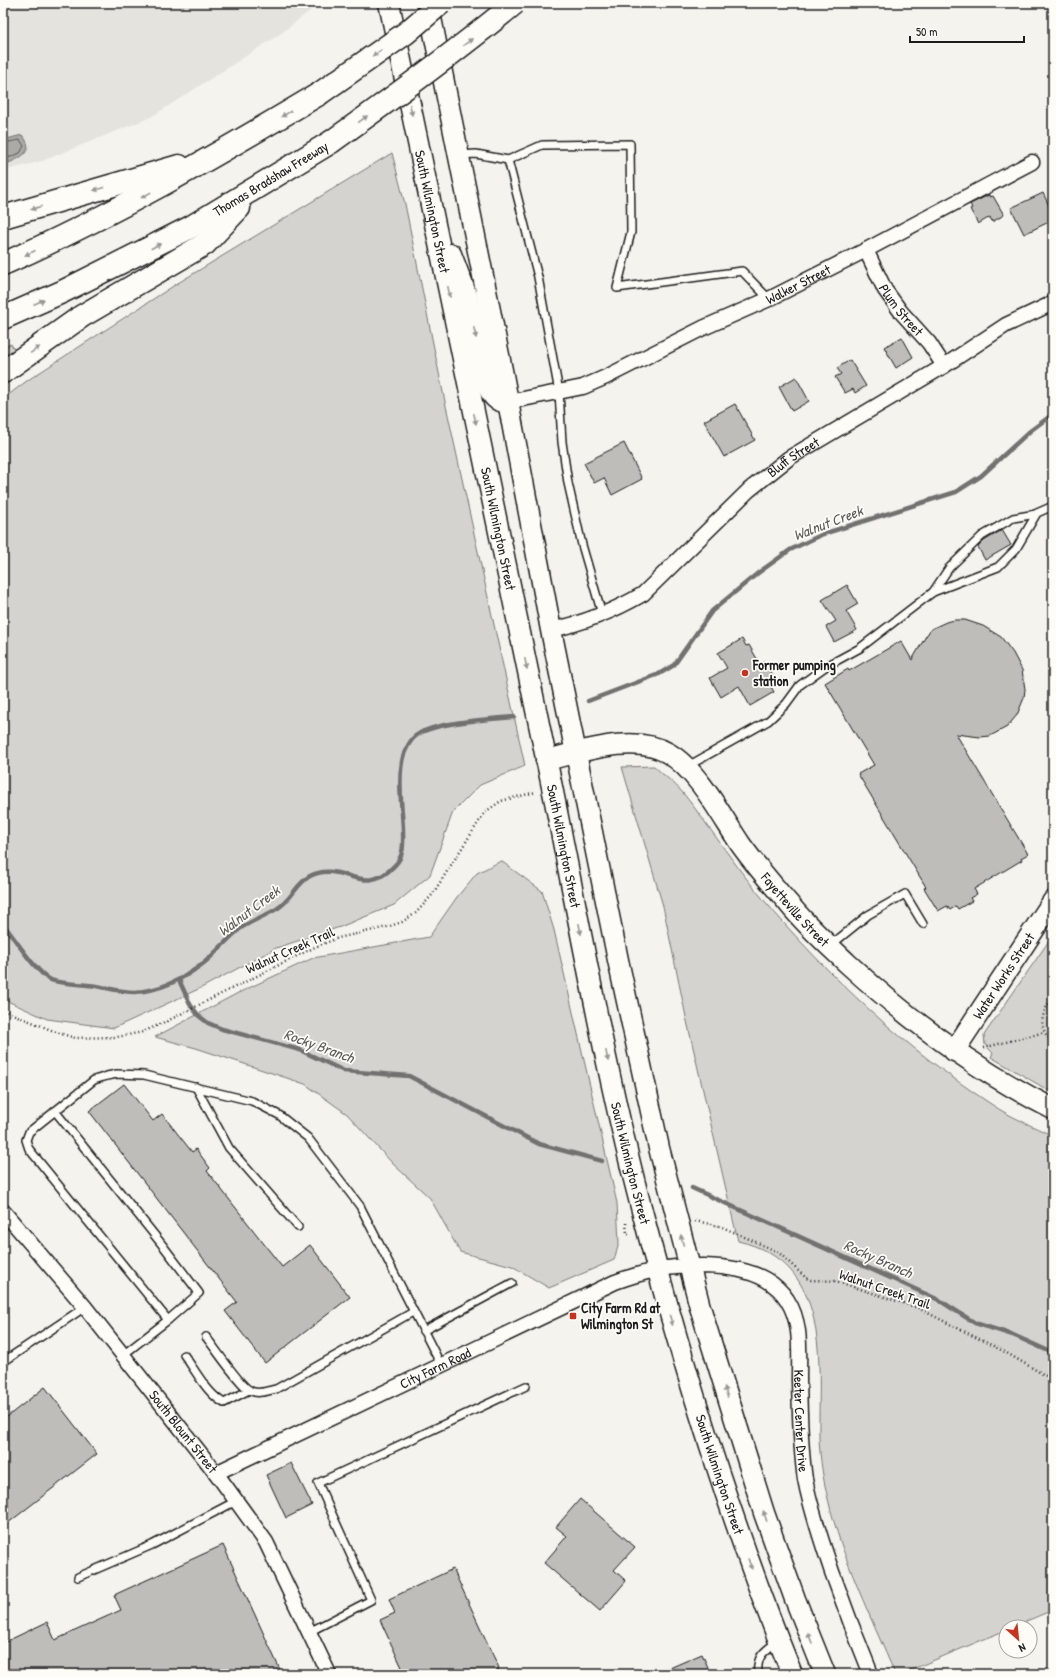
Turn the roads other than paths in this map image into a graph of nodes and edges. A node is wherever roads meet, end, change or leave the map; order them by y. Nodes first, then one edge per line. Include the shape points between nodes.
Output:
1 (389, 3) edge
2 (428, 3) edge
3 (441, 3) edge
4 (515, 3) edge
5 (217, 155) junction
6 (459, 155) junction
7 (508, 160) junction
8 (1032, 162) dead end
9 (259, 187) junction
10 (431, 204) junction
11 (3, 216) edge
12 (866, 250) junction
13 (3, 264) edge
14 (769, 299) junction
15 (1053, 303) edge
16 (3, 318) edge
17 (944, 366) junction
18 (3, 372) edge
19 (559, 392) junction
20 (508, 402) junction
21 (1053, 506) edge
22 (1036, 514) junction
23 (933, 592) junction
24 (602, 614) junction
25 (551, 630) junction
26 (576, 753) junction
27 (546, 760) junction
28 (686, 767) junction
29 (1053, 901) edge
30 (923, 924) dead end
31 (830, 947) junction
32 (954, 1051) junction
33 (196, 1087) junction
34 (1053, 1109) edge
35 (55, 1111) junction
36 (3, 1211) edge
37 (298, 1227) dead end
38 (688, 1266) junction
39 (657, 1269) junction
40 (512, 1283) dead end
41 (85, 1307) junction
42 (414, 1312) junction
43 (168, 1320) junction
44 (423, 1331) junction
45 (206, 1337) dead end
46 (123, 1355) junction
47 (184, 1355) dead end
48 (3, 1362) edge
49 (441, 1365) junction
50 (526, 1386) dead end
51 (249, 1390) junction
52 (216, 1473) junction
53 (236, 1501) junction
54 (78, 1577) dead end
55 (309, 1632) junction
56 (778, 1641) junction
57 (329, 1674) edge
58 (758, 1674) edge
59 (792, 1674) edge
60 (825, 1674) edge
61 (871, 1674) edge

1 -> 10 main road, South Wilmington Street
2 - 6 main road
3 -> 5 highway, bridge via 406,33 319,94
9 -> 4 highway, Thomas Bradshaw Freeway, bridge via 331,142 463,45
5 -> 11 highway
5 -> 13 highway via 118,210 57,241
6 - 7 lane via 476,154
6 - 20 main road
7 - 14 lane via 542,145 630,144 631,232 617,288 742,271
7 - 19 lane via 538,277
8 - 12 street, Walker Street
16 -> 9 highway, Thomas Bradshaw Freeway via 122,263
18 -> 9 highway via 82,316 204,244
10 -> 20 main road via 467,296 490,390 498,401
10 -> 27 main road, South Wilmington Street
12 - 14 street, Walker Street
12 - 17 street, Plum Street via 885,290 929,343
14 - 19 street, Walker Street via 703,328 606,377 583,387
15 - 17 street, Bluff Street via 1006,325
17 - 24 street, Bluff Street via 789,458 749,490 643,594
19 - 20 street, Walker Street
19 - 24 lane via 562,442 570,494
20 - 25 main road
21 - 22 lane
22 - 23 lane via 1013,518 982,536 949,568
22 - 23 lane via 1016,549 998,568
23 - 28 lane via 860,648 800,685 786,704 768,721
24 - 25 street, Bluff Street via 572,626
25 - 26 main road
26 - 27 main road, Fayetteville Street
26 - 28 main road, Fayetteville Street via 623,744 638,744 668,753
38 -> 26 main road via 647,1095
27 -> 39 main road, South Wilmington Street via 615,1094
28 - 31 main road, Fayetteville Street via 752,859 790,906
29 - 32 main road, Water Works Street
30 - 31 lane via 905,894 868,915
31 - 32 main road, Fayetteville Street via 874,988
32 - 34 main road, Fayetteville Street via 997,1079
33 - 35 lane via 144,1075 117,1074 94,1080
33 - 37 lane via 229,1148
33 - 42 lane via 252,1101 279,1115 308,1138 360,1206
35 - 43 lane via 29,1132 26,1140 29,1149
35 - 43 lane via 199,1294
36 - 41 street, South Blount Street
38 - 39 street, Keeter Center Drive
60 -> 38 main road via 764,1513
38 - 61 street, Keeter Center Drive via 734,1268 752,1272 778,1289 788,1302 798,1331 800,1435 812,1509
39 - 49 street, City Farm Road via 615,1282
39 -> 56 main road, South Wilmington Street via 730,1511
40 - 44 lane
41 - 46 street, South Blount Street
41 - 48 lane
42 - 44 lane
42 - 51 lane via 276,1389 260,1393
43 - 46 lane
44 - 49 lane
45 - 51 lane
46 - 52 street, South Blount Street
47 - 51 lane via 219,1401 229,1402
49 - 52 street, City Farm Road
50 - 55 lane via 318,1483 371,1600
52 - 53 street, South Blount Street
53 - 54 lane via 152,1545
53 - 55 street, South Blount Street via 266,1542
55 - 57 street, South Blount Street
56 - 58 lane via 762,1653 757,1665
56 - 59 main road, South Wilmington Street

